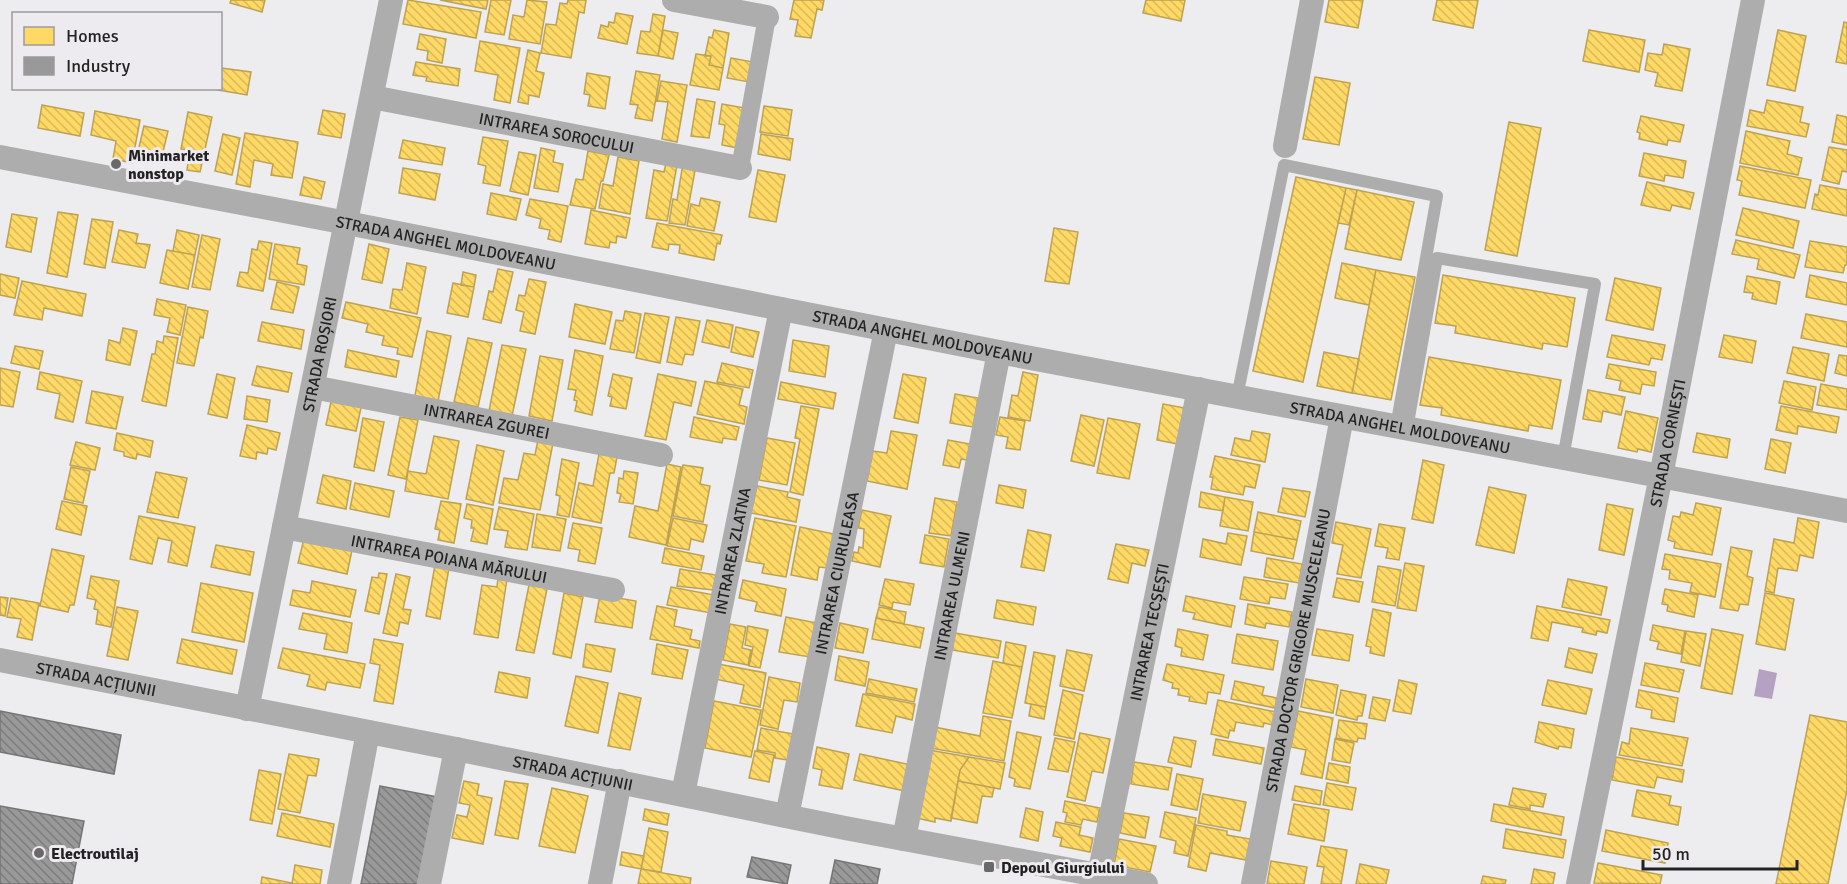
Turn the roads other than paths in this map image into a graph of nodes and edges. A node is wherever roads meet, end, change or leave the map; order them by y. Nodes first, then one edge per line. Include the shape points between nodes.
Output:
1 (391, 0) edge
2 (674, 0) edge
3 (1312, 0) edge
4 (1754, 0) edge
5 (767, 18) joint
6 (372, 97) junction
7 (1285, 146) dead end
8 (0, 157) edge
9 (740, 168) joint
10 (347, 223) junction
11 (781, 309) junction
12 (886, 330) junction
13 (999, 352) junction
14 (313, 387) junction
15 (1199, 389) junction
16 (1237, 397) junction
17 (1342, 417) junction
18 (1401, 428) junction
19 (661, 455) dead end
20 (1563, 458) junction
21 (1661, 476) junction
22 (1847, 511) edge
23 (285, 527) junction
24 (613, 590) dead end
25 (0, 660) edge
26 (247, 709) junction
27 (368, 732) junction
28 (456, 749) junction
29 (620, 781) junction
30 (683, 794) junction
31 (787, 816) junction
32 (904, 839) junction
33 (1099, 875) junction
34 (339, 884) edge
35 (429, 884) edge
36 (600, 884) edge
37 (1146, 884) edge
38 (1253, 884) edge
39 (1578, 884) edge

1 - 6 street, STRADA ROȘIORI
2 - 5 street
3 - 7 street
4 - 21 street, STRADA CORNEȘTI
5 - 9 street
6 - 9 street, INTRAREA SOROCULUI
6 - 10 street, STRADA ROȘIORI
8 - 10 street, STRADA ANGHEL MOLDOVEANU
10 - 11 street, STRADA ANGHEL MOLDOVEANU
10 - 14 street, STRADA ROȘIORI
11 - 12 street, STRADA ANGHEL MOLDOVEANU
11 - 30 street, INTRAREA ZLATNA
12 - 13 street, STRADA ANGHEL MOLDOVEANU
12 - 31 street, INTRAREA CIURULEASA
13 - 15 street, STRADA ANGHEL MOLDOVEANU
13 - 32 street, INTRAREA ULMENI
14 - 19 street, INTRAREA ZGUREI
14 - 23 street, STRADA ROȘIORI
15 - 16 street, STRADA ANGHEL MOLDOVEANU
15 - 33 street, INTRAREA TECȘEȘTI
16 - 17 street, STRADA ANGHEL MOLDOVEANU
16 - 18 lane via 1284,165 1437,196
17 - 18 street, STRADA ANGHEL MOLDOVEANU
17 - 38 street, STRADA DOCTOR GRIGORE MUSCELEANU
18 - 20 street, STRADA ANGHEL MOLDOVEANU
18 - 20 lane via 1437,258 1595,284
20 - 21 street, STRADA ANGHEL MOLDOVEANU
21 - 22 street, STRADA ANGHEL MOLDOVEANU
21 - 39 street, STRADA CORNEȘTI
23 - 24 street, INTRAREA POIANA MĂRULUI
23 - 26 street, STRADA ROȘIORI
25 - 26 street, STRADA ACȚIUNII
26 - 27 street, STRADA ACȚIUNII
27 - 28 street, STRADA ACȚIUNII
27 - 34 street
28 - 29 street, STRADA ACȚIUNII
28 - 35 street
29 - 30 street, STRADA ACȚIUNII
29 - 36 street
30 - 31 street, STRADA ACȚIUNII
31 - 32 street, STRADA ACȚIUNII
32 - 33 street, STRADA ACȚIUNII
33 - 37 street, STRADA ACȚIUNII

